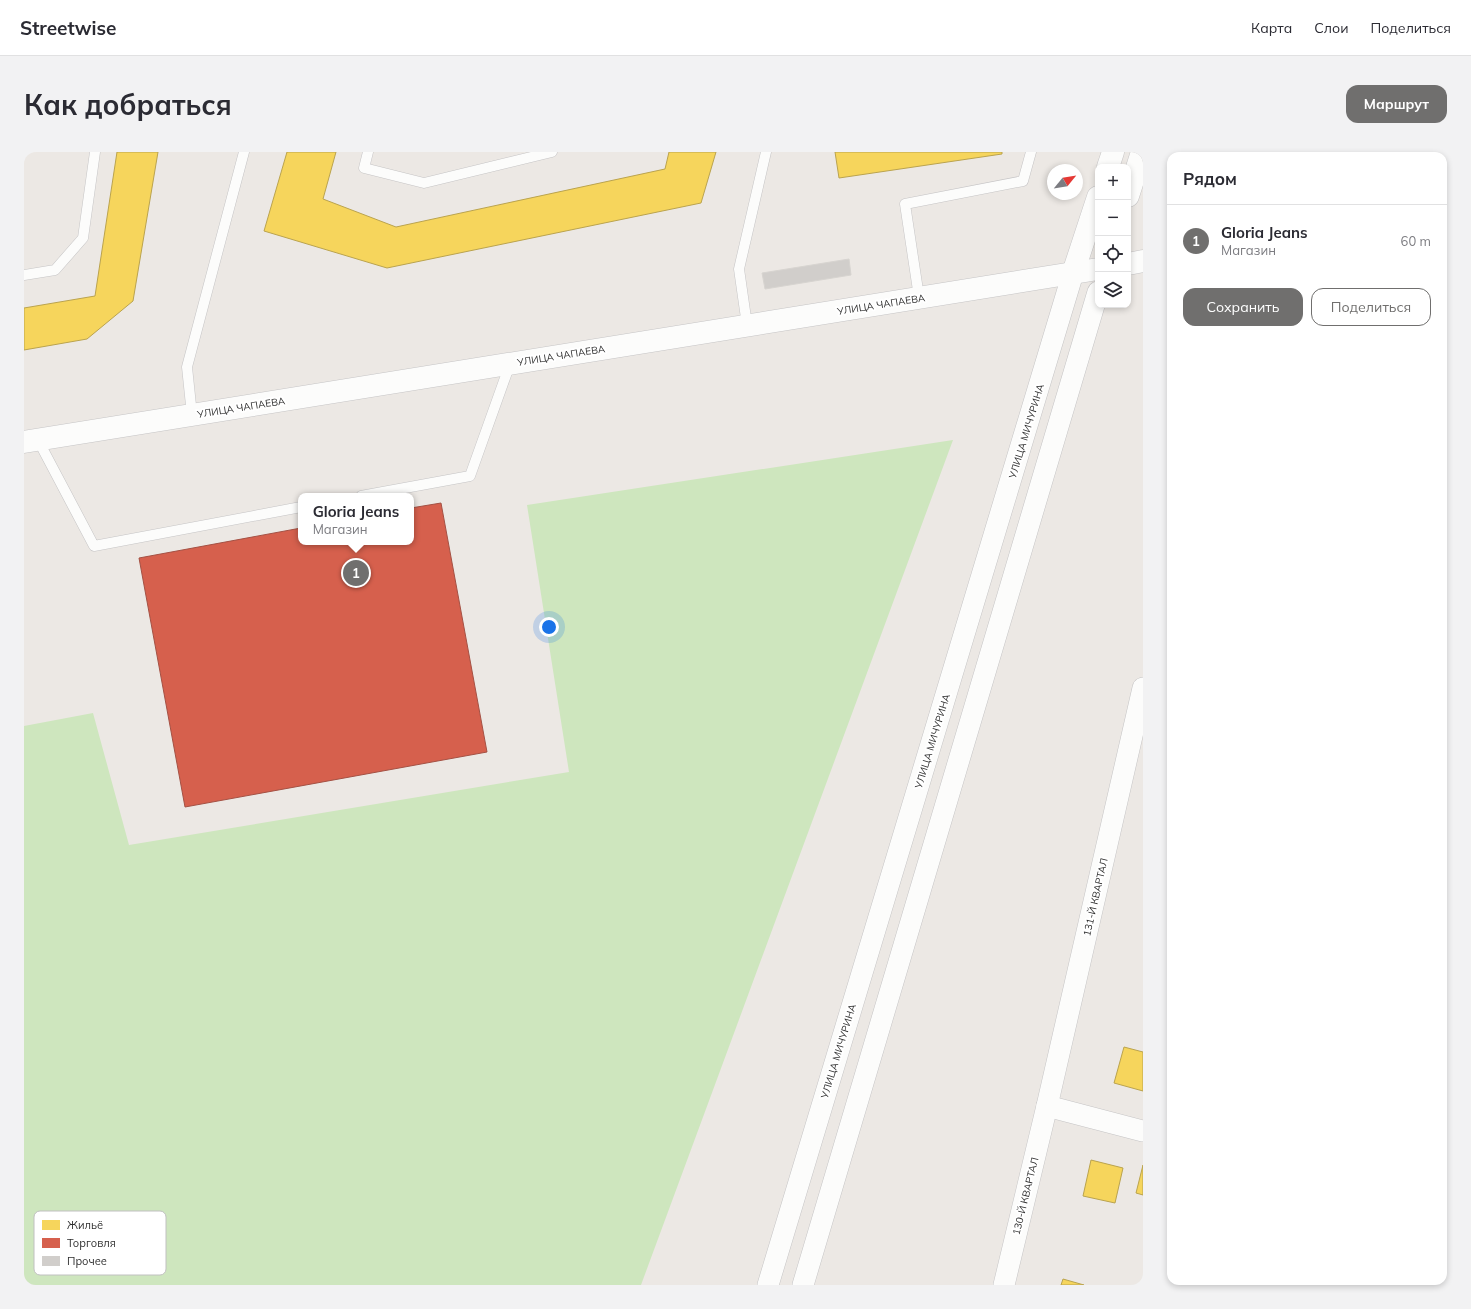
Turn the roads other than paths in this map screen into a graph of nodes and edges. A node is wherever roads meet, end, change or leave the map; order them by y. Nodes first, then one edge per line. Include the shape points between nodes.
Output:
1 (95, 152) edge
2 (244, 152) edge
3 (368, 152) edge
4 (552, 152) edge
5 (766, 152) edge
6 (1031, 152) edge
7 (1113, 152) edge
8 (1142, 152) edge
9 (1109, 164) edge
10 (1131, 187) edge
11 (1097, 200) edge
12 (1143, 261) edge
13 (1131, 263) edge
14 (1095, 270) edge
15 (1074, 273) junction
16 (24, 275) edge
17 (919, 297) junction
18 (1095, 302) edge
19 (747, 325) junction
20 (511, 364) junction
21 (192, 415) junction
22 (31, 441) edge
23 (377, 493) edge
24 (298, 508) edge
25 (1143, 688) edge
26 (1047, 1106) junction
27 (1143, 1131) edge
28 (768, 1285) edge
29 (803, 1285) edge
30 (1004, 1285) edge

1 - 16 lane via 83,238 55,270
2 - 21 lane via 187,368
3 - 4 lane via 364,168 424,183
5 - 19 lane via 739,270
6 - 17 lane via 1023,181 905,204
7 - 9 main road
8 - 10 main road
11 - 15 main road, УЛИЦА МИЧУРИНА
12 - 13 main road
14 - 15 main road, УЛИЦА ЧАПАЕВА
15 - 17 main road, УЛИЦА ЧАПАЕВА
15 - 28 street, УЛИЦА МИЧУРИНА
17 - 19 main road, УЛИЦА ЧАПАЕВА
18 - 29 street
19 - 20 main road, УЛИЦА ЧАПАЕВА
20 - 21 main road, УЛИЦА ЧАПАЕВА
20 - 23 lane via 470,476
21 - 22 main road, УЛИЦА ЧАПАЕВА
22 - 24 lane via 94,546
25 - 26 street, 131-Й КВАРТАЛ
26 - 27 street
26 - 30 street, 130-Й КВАРТАЛ

